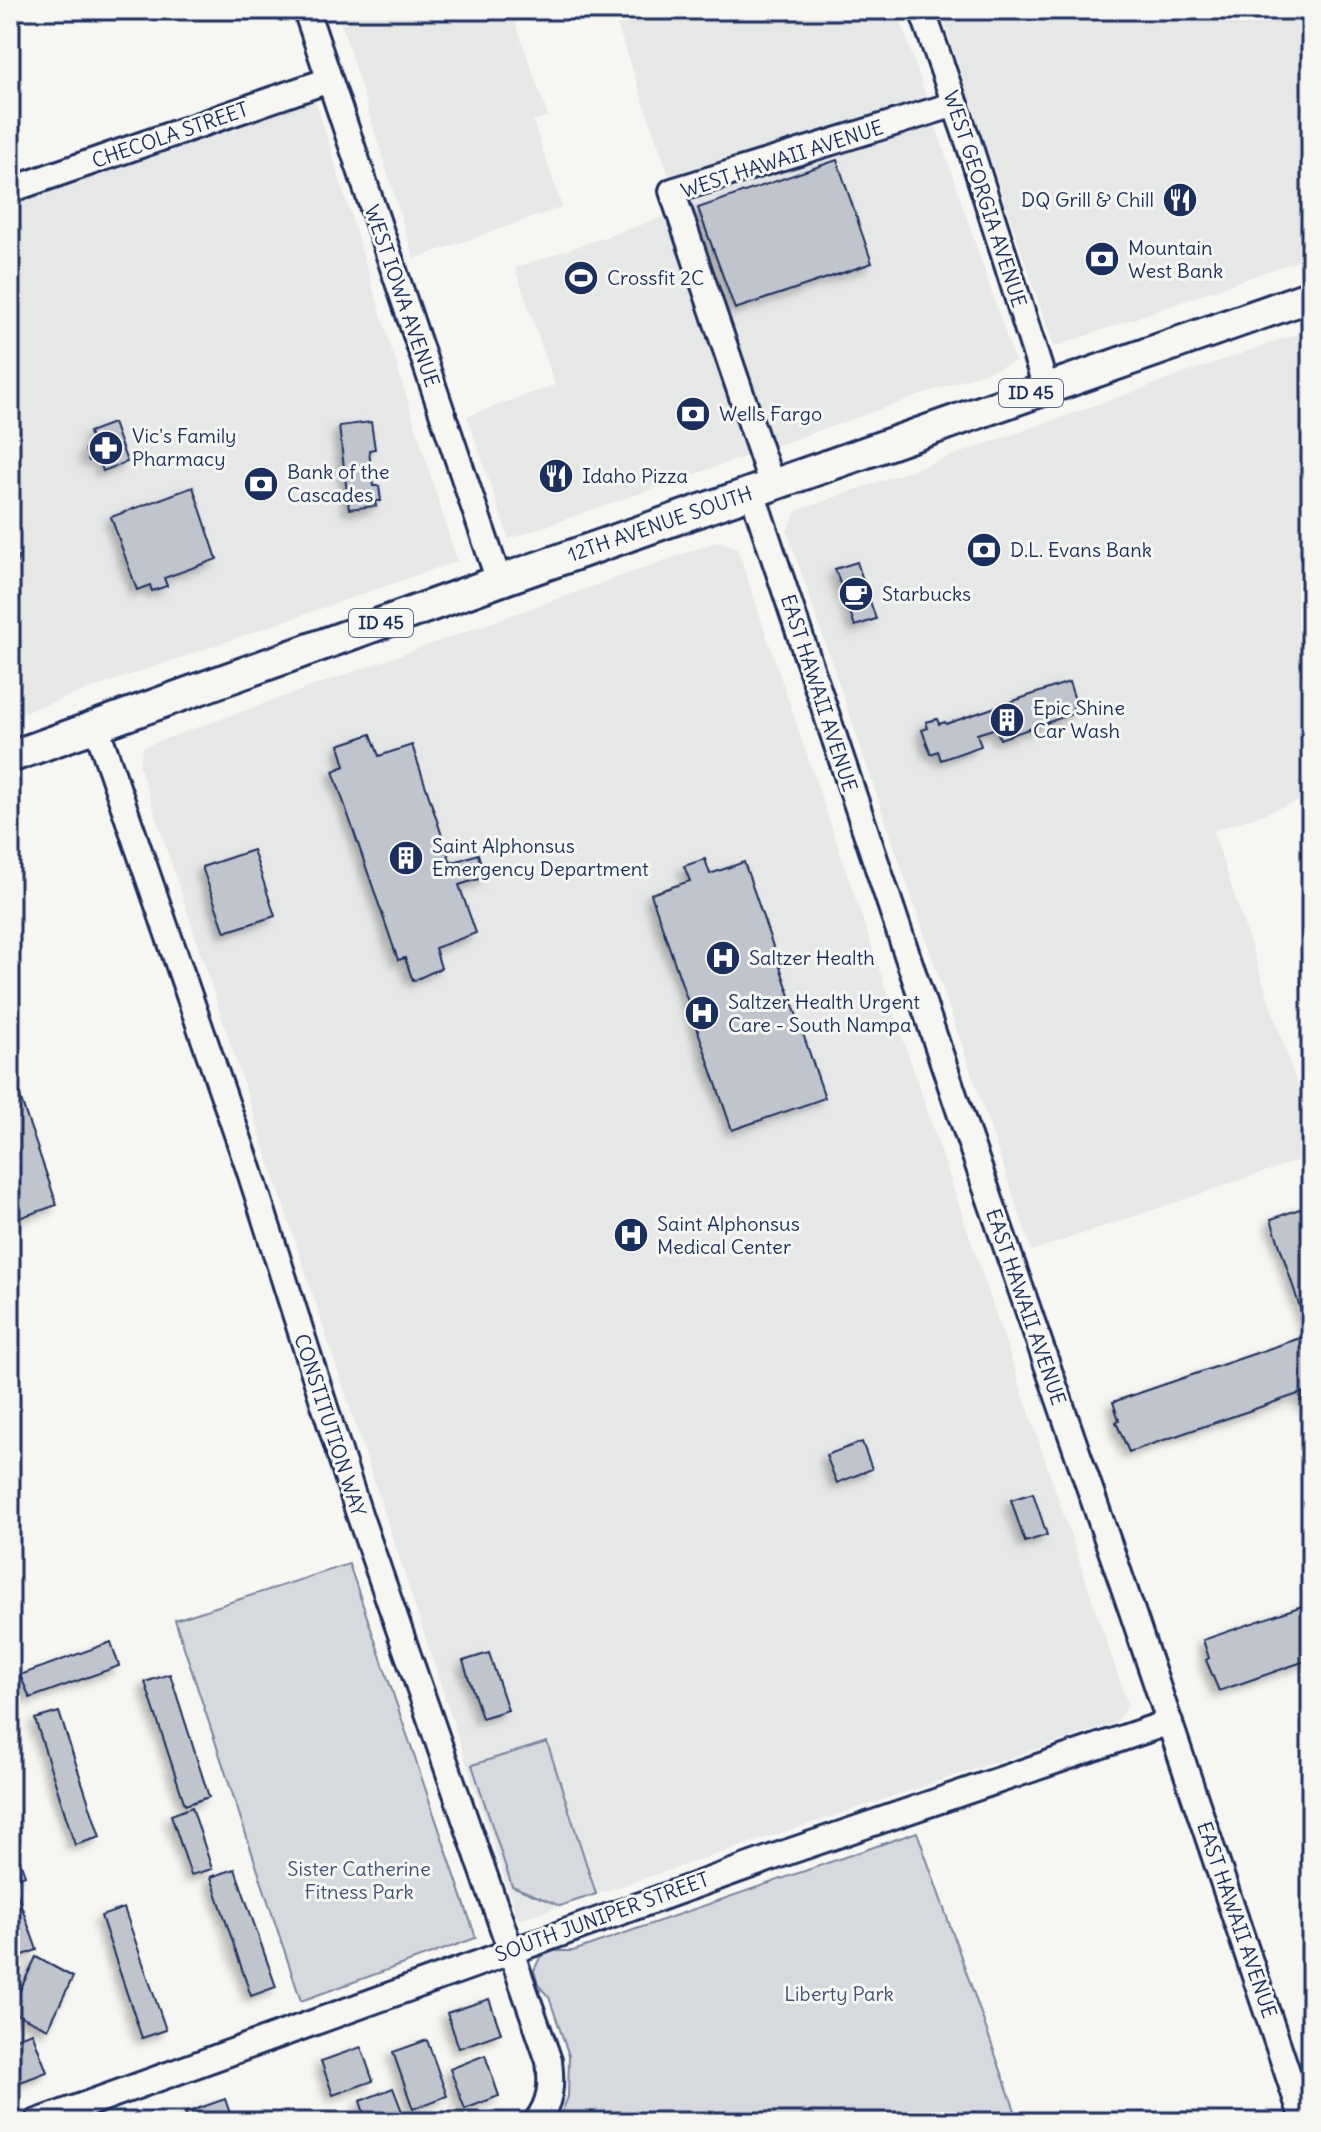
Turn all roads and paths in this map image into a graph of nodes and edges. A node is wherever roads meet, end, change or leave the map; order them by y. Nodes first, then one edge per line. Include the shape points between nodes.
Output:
1 (306, 10) edge
2 (922, 10) edge
3 (329, 80) junction
4 (956, 104) junction
5 (10, 190) edge
6 (1311, 296) edge
7 (1046, 388) junction
8 (762, 488) junction
9 (499, 581) junction
10 (96, 726) junction
11 (10, 757) edge
12 (1170, 1722) junction
13 (510, 1950) junction
14 (37, 2122) edge
15 (536, 2122) edge
16 (1304, 2122) edge

1 - 3 street, WEST IOWA AVENUE
2 - 4 street, WEST GEORGIA AVENUE
3 - 5 street, CHECOLA STREET
3 - 9 street, WEST IOWA AVENUE
4 - 7 street, WEST GEORGIA AVENUE
4 - 8 street, WEST HAWAII AVENUE via 672,191
6 - 7 main road, 12TH AVENUE SOUTH / ID 45
7 - 8 main road, 12TH AVENUE SOUTH / ID 45
8 - 9 main road, 12TH AVENUE SOUTH / ID 45
8 - 12 street, EAST HAWAII AVENUE via 998,1226
9 - 10 main road, 12TH AVENUE SOUTH / ID 45
10 - 11 main road, 12TH AVENUE SOUTH / ID 45
10 - 13 street, CONSTITUTION WAY
12 - 13 street, SOUTH JUNIPER STREET
12 - 16 street, EAST HAWAII AVENUE
13 - 14 street, SOUTH JUNIPER STREET
13 - 15 street, CONSTITUTION WAY via 549,2061 552,2087

